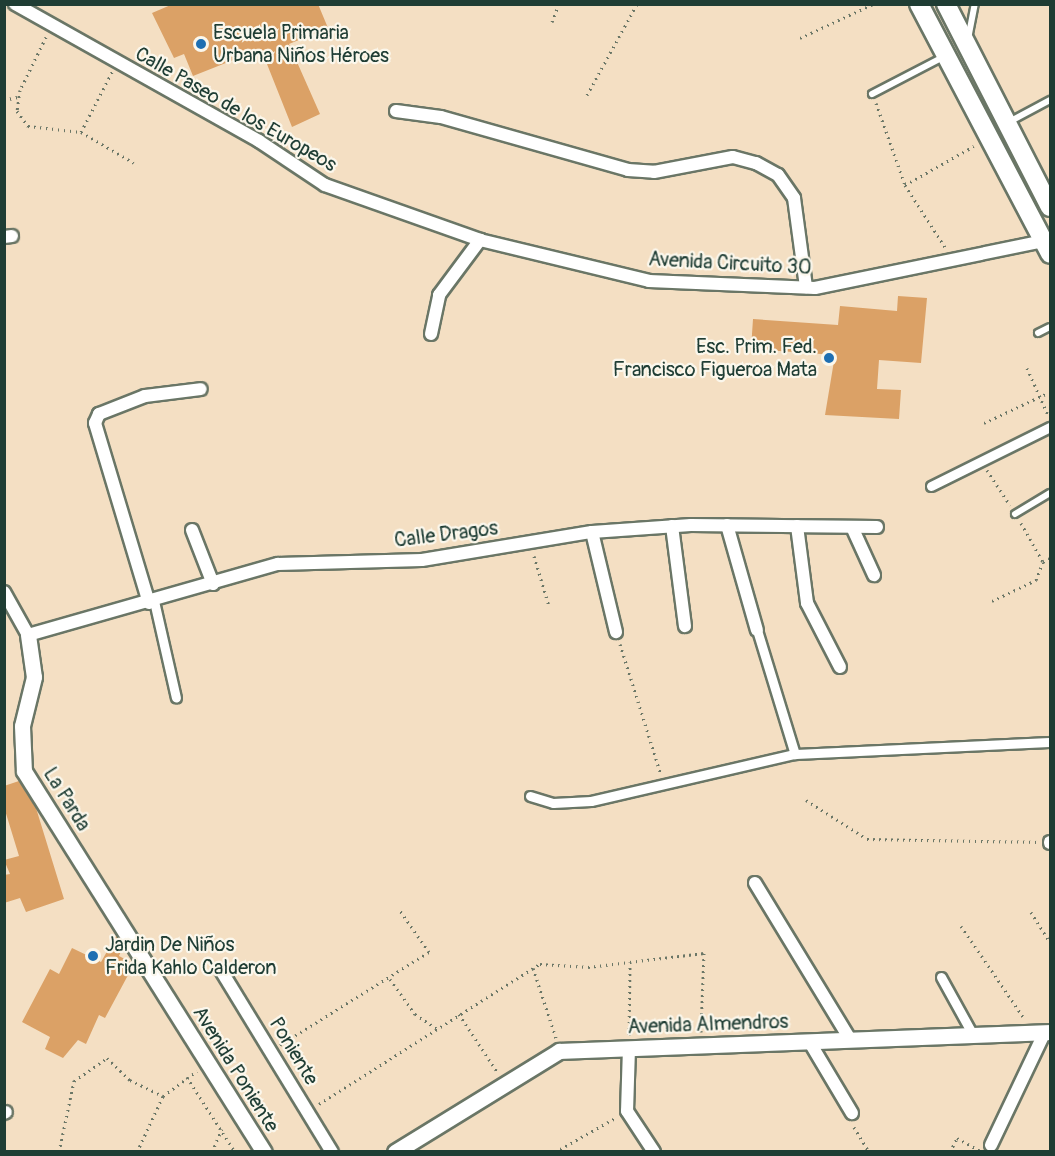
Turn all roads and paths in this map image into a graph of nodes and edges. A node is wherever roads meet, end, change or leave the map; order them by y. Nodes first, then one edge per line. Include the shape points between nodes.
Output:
1 (15, 4) edge
2 (559, 4) edge
3 (637, 4) edge
4 (873, 4) edge
5 (920, 4) edge
6 (946, 4) edge
7 (975, 4) edge
8 (552, 22) dead end
9 (52, 25) junction
10 (800, 38) dead end
11 (967, 45) junction
12 (946, 56) junction
13 (117, 62) junction
14 (872, 94) joint
15 (587, 95) dead end
16 (18, 97) junction
17 (4, 100) edge
18 (1050, 100) edge
19 (396, 111) dead end
20 (1006, 124) junction
21 (81, 132) junction
22 (988, 139) junction
23 (134, 163) dead end
24 (905, 185) junction
25 (1050, 207) edge
26 (480, 240) junction
27 (1048, 245) edge
28 (954, 261) junction
29 (806, 287) junction
30 (1050, 327) edge
31 (1038, 333) dead end
32 (431, 334) dead end
33 (1027, 368) dead end
34 (201, 389) dead end
35 (1050, 392) edge
36 (1040, 397) junction
37 (1050, 419) edge
38 (984, 423) dead end
39 (1050, 427) edge
40 (931, 486) dead end
41 (1050, 493) edge
42 (1015, 514) dead end
43 (727, 525) junction
44 (672, 526) junction
45 (797, 526) junction
46 (852, 527) junction
47 (877, 527) dead end
48 (192, 531) dead end
49 (592, 532) junction
50 (531, 542) junction
51 (1050, 558) edge
52 (874, 575) dead end
53 (213, 584) junction
54 (4, 592) edge
55 (992, 601) dead end
56 (152, 602) junction
57 (549, 606) dead end
58 (685, 626) dead end
59 (757, 630) joint
60 (616, 632) joint
61 (28, 635) junction
62 (840, 668) dead end
63 (176, 698) dead end
64 (1050, 742) edge
65 (795, 754) junction
66 (663, 783) junction
67 (530, 796) dead end
68 (806, 800) dead end
69 (1050, 842) edge
70 (755, 883) dead end
71 (399, 909) dead end
72 (1031, 912) dead end
73 (961, 926) dead end
74 (1050, 942) edge
75 (630, 962) junction
76 (532, 967) junction
77 (222, 972) dead end
78 (941, 977) dead end
79 (155, 978) joint
80 (390, 979) junction
81 (459, 1014) junction
82 (436, 1029) junction
83 (1043, 1032) edge
84 (973, 1035) junction
85 (850, 1039) junction
86 (809, 1041) junction
87 (700, 1046) junction
88 (629, 1048) junction
89 (271, 1051) junction
90 (559, 1051) junction
91 (207, 1065) junction
92 (187, 1077) junction
93 (506, 1084) junction
94 (164, 1096) junction
95 (627, 1111) junction
96 (308, 1112) junction
97 (852, 1113) joint
98 (222, 1129) junction
99 (988, 1149) edge
100 (59, 1152) edge
101 (137, 1152) edge
102 (212, 1152) edge
103 (235, 1152) edge
104 (264, 1152) edge
105 (332, 1152) edge
106 (395, 1152) edge
107 (555, 1152) edge
108 (654, 1152) edge
109 (869, 1152) edge
110 (950, 1152) edge

1 - 9 street, Calle Paseo de los Europeos
2 - 8 path
3 - 15 path
4 - 10 path
5 - 12 main road
6 - 11 main road
7 - 11 lane
9 - 13 street, Calle Paseo de los Europeos
9 - 16 path
11 - 20 main road
12 - 14 lane
12 - 22 main road
13 - 21 path
13 - 26 street, Calle Paseo de los Europeos via 259,141 324,185
14 - 24 path
16 - 17 path
16 - 21 path via 17,111 28,126
18 - 20 lane
19 - 29 street via 441,117 628,170 654,172 733,157 756,163 778,175 794,198
20 - 25 main road
21 - 23 path
22 - 24 path
22 - 27 main road
24 - 28 path
26 - 29 street, Avenida Circuito 30 via 649,281
26 - 32 street via 439,295
27 - 28 street, Avenida Circuito 30
28 - 29 street, Avenida Circuito 30
30 - 31 lane
33 - 36 path
34 - 56 street via 145,396 99,414 95,423
35 - 36 path
36 - 37 path
36 - 38 path
39 - 40 street
41 - 42 lane
43 - 44 street, Calle Dragos
43 - 45 street, Calle Dragos
43 - 59 street
44 - 49 street, Calle Dragos
44 - 58 street
45 - 46 street, Calle Dragos
45 - 62 street via 807,603
46 - 47 street, Calle Dragos
46 - 52 street
48 - 53 street
49 - 50 street, Calle Dragos
49 - 60 street
50 - 53 street, Calle Dragos via 422,560 278,564
50 - 57 path
51 - 55 path via 1035,579
53 - 56 street, Calle Dragos
54 - 61 street, La Parda
56 - 61 street, Calle Dragos
56 - 63 street
59 - 65 street
60 - 66 path
61 - 79 street, La Parda via 34,677 22,726 24,771
64 - 65 street
65 - 66 street
66 - 67 street via 571,804
68 - 69 path via 867,839
70 - 85 street
71 - 80 path via 429,952
72 - 74 path
73 - 83 path
75 - 76 path
75 - 87 path via 704,953
75 - 88 path
76 - 81 path
76 - 90 path
77 - 89 street, Poniente
78 - 84 street
79 - 91 street, Avenida Poniente
80 - 82 path via 415,1014
80 - 89 path
81 - 82 path
81 - 93 path
82 - 96 path
83 - 84 street, Avenida Almendros
83 - 99 street
84 - 85 street, Avenida Almendros
85 - 86 street, Avenida Almendros
86 - 87 street, Avenida Almendros
86 - 97 street
87 - 88 street, Avenida Almendros
88 - 90 street, Avenida Almendros
88 - 95 street
89 - 96 street, Poniente
90 - 93 street, Avenida Almendros
91 - 92 path
91 - 104 street, Avenida Poniente
92 - 94 path
92 - 98 path
93 - 106 street, Avenida Almendros
94 - 100 path via 130,1080 107,1058 74,1081
94 - 101 path
95 - 107 path
95 - 108 street
96 - 105 street, Poniente
97 - 109 path via 855,1133
98 - 102 path
98 - 103 path
99 - 110 path via 957,1138

